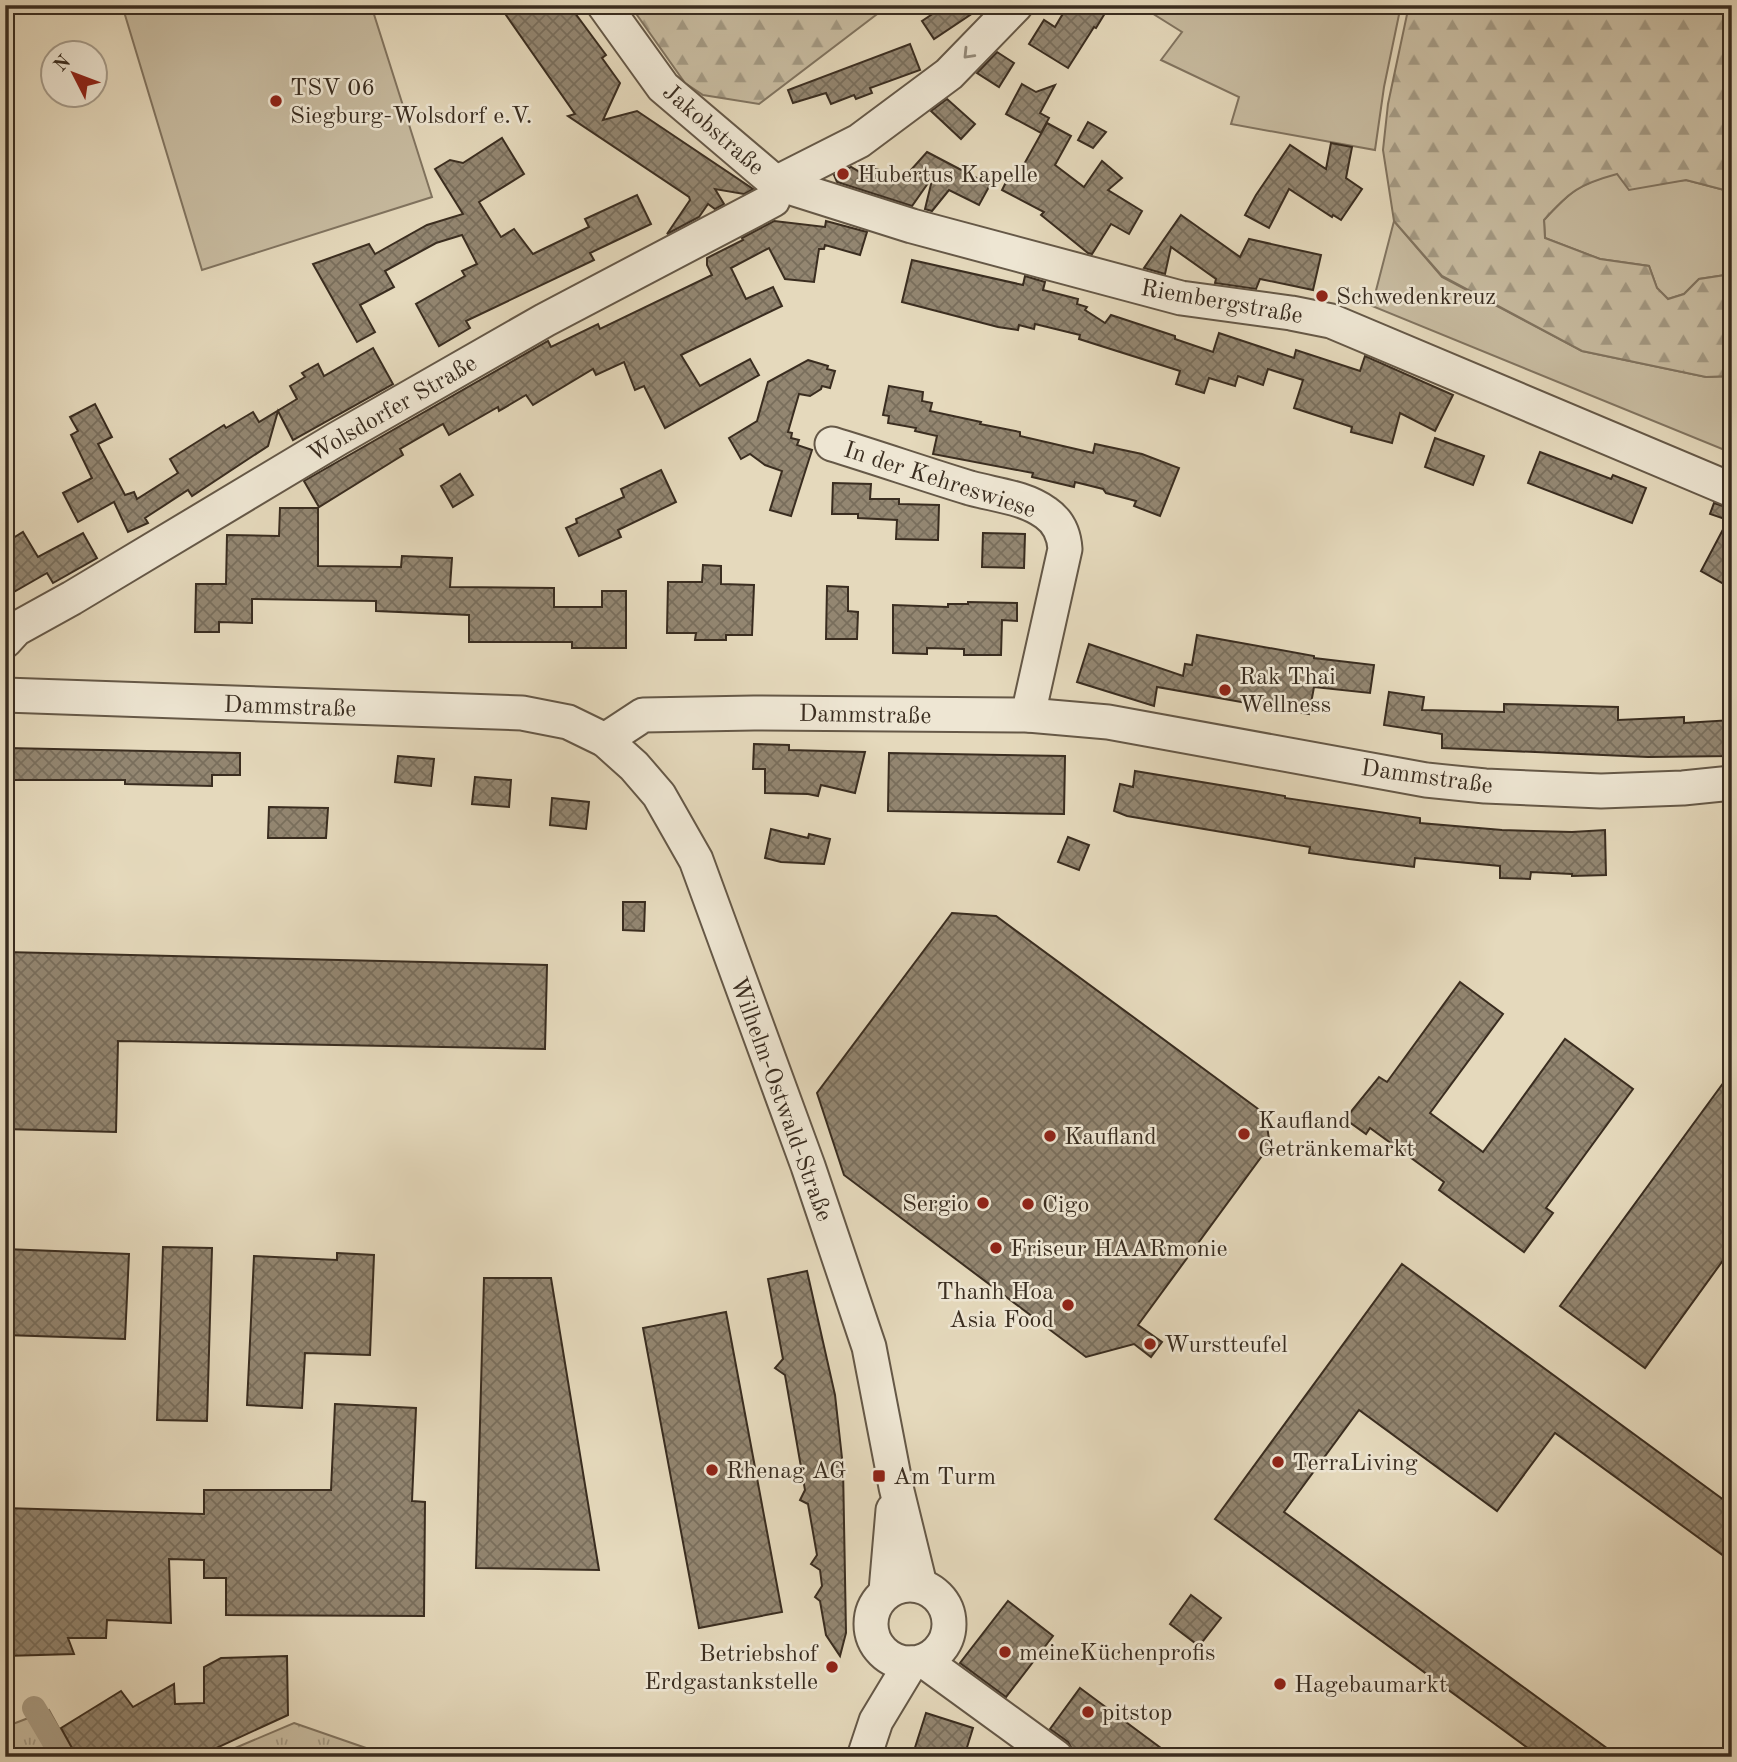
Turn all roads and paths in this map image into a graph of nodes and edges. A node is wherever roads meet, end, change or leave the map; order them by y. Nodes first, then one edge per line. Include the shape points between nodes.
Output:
1 (604, 5) edge
2 (1016, 5) edge
3 (776, 183) junction
4 (832, 444) dead end
5 (1732, 490) edge
6 (5, 640) edge
7 (5, 695) edge
8 (1028, 715) junction
9 (605, 740) junction
10 (1732, 783) edge
11 (896, 1487) junction
12 (920, 1585) junction
13 (886, 1591) junction
14 (875, 1642) junction
15 (918, 1662) junction
16 (876, 1721) junction
17 (864, 1757) edge
18 (1056, 1757) edge

1 - 3 street, Jakobstraße via 663,87
2 -> 3 street via 949,74 859,141
3 - 5 street, Riembergstraße via 925,229 1181,298 1331,321
3 - 6 street, Wolsdorfer Straße via 773,200 581,300 337,439 16,629
4 - 8 street, In der Kehreswiese via 1023,502 1047,513 1059,526 1065,549
7 - 9 street, Dammstraße via 522,713 568,722
8 - 9 street, Dammstraße via 643,715
8 - 10 street, Dammstraße via 1108,722 1485,786 1601,791
9 - 11 street, Wilhelm-Ostwald-Straße via 659,795 696,860 869,1347
11 - 12 street, Wilhelm-Ostwald-Straße
11 - 13 street, Wilhelm-Ostwald-Straße
12 - 13 street
12 - 15 street via 941,1599 950,1624 942,1646
13 - 14 street via 873,1609
14 - 15 street via 890,1658
14 - 16 street
15 - 16 street
15 - 18 street
16 - 17 street

